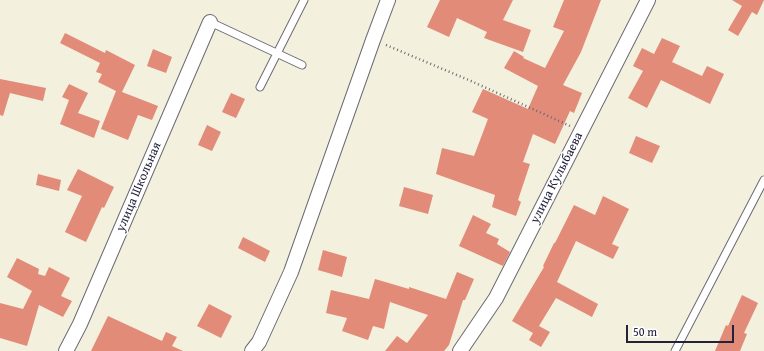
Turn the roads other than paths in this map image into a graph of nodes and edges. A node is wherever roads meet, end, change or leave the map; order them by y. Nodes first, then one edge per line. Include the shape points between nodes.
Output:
1 (304, 0) edge
2 (388, 0) edge
3 (648, 0) edge
4 (210, 22) joint
5 (276, 53) junction
6 (302, 65) dead end
7 (260, 87) dead end
8 (764, 180) edge
9 (66, 351) edge
10 (252, 351) edge
11 (460, 351) edge
12 (675, 351) edge

1 - 5 lane
2 - 10 street via 291,272 259,342
3 - 11 street, улица Кулыбаева via 496,298
4 - 5 lane
4 - 9 street, улица Школьная
5 - 6 lane
5 - 7 lane
8 - 12 lane

